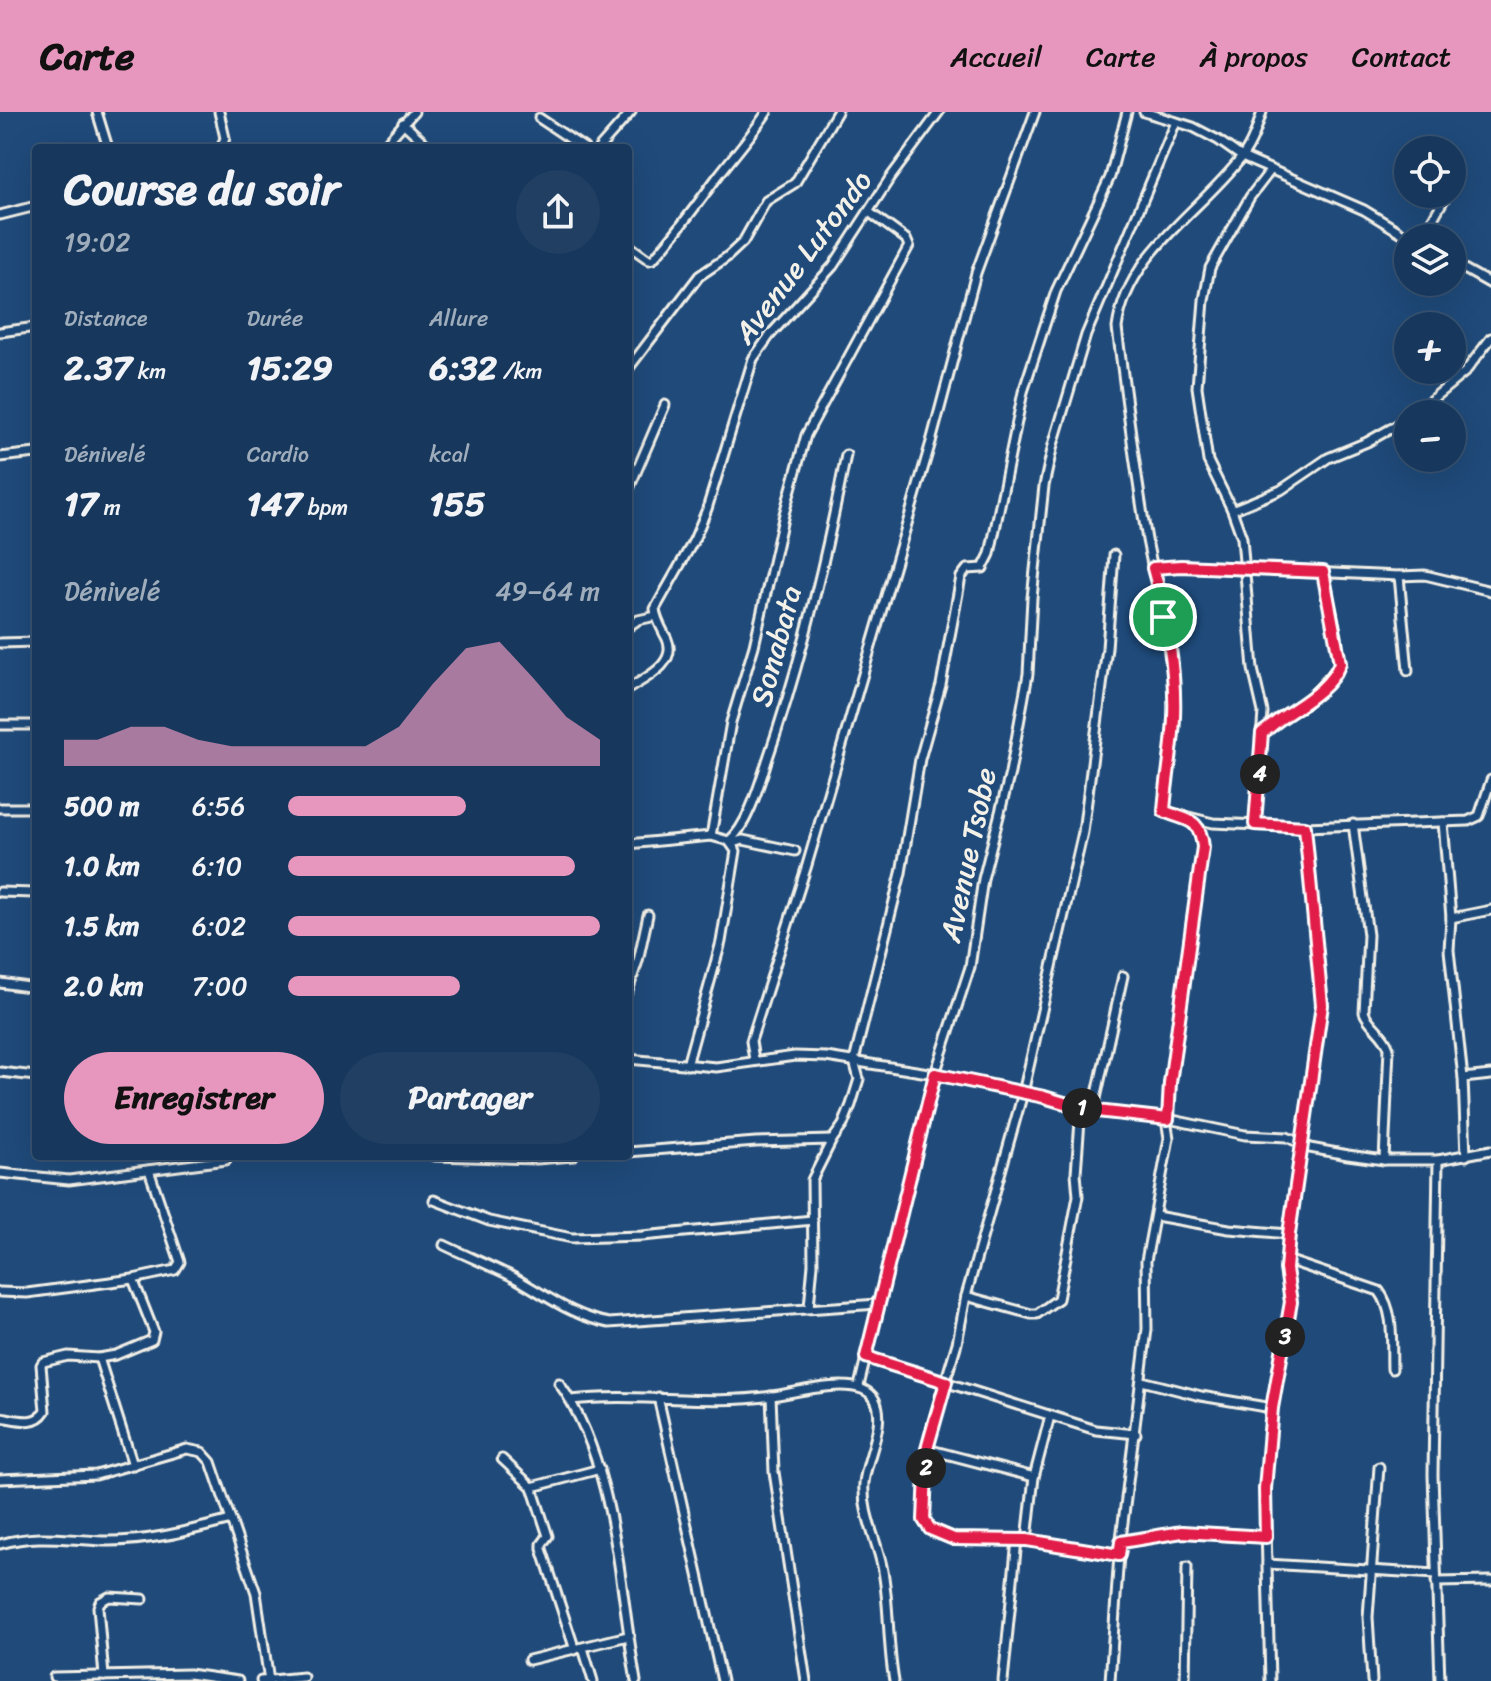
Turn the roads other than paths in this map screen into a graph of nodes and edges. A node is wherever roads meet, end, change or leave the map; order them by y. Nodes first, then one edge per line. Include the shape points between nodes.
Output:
1 (97, 112) edge
2 (219, 112) edge
3 (414, 112) edge
4 (631, 112) edge
5 (767, 112) edge
6 (837, 112) edge
7 (939, 112) edge
8 (1035, 112) edge
9 (1127, 112) edge
10 (1144, 112) edge
11 (1262, 112) edge
12 (539, 118) dead end
13 (1176, 122) junction
14 (403, 123) junction
15 (107, 144) edge
16 (222, 144) edge
17 (385, 144) edge
18 (426, 144) edge
19 (578, 144) edge
20 (603, 144) edge
21 (1242, 157) junction
22 (1270, 171) junction
23 (32, 207) edge
24 (869, 212) junction
25 (0, 215) edge
26 (1394, 228) edge
27 (632, 248) edge
28 (1466, 270) edge
29 (1491, 284) edge
30 (32, 328) edge
31 (0, 332) edge
32 (1491, 338) edge
33 (632, 364) edge
34 (1431, 400) edge
35 (665, 405) dead end
36 (1394, 427) edge
37 (32, 453) edge
38 (846, 455) dead end
39 (0, 457) edge
40 (632, 482) edge
41 (1232, 510) junction
42 (1114, 555) dead end
43 (1153, 568) junction
44 (1245, 571) junction
45 (1323, 572) junction
46 (1399, 576) junction
47 (1491, 591) edge
48 (656, 616) junction
49 (632, 624) edge
50 (32, 642) edge
51 (0, 643) edge
52 (1408, 671) dead end
53 (632, 686) edge
54 (0, 725) edge
55 (32, 725) edge
56 (1262, 733) junction
57 (1491, 780) edge
58 (0, 808) edge
59 (32, 808) edge
60 (1189, 818) junction
61 (1443, 822) junction
62 (1213, 823) junction
63 (1255, 824) junction
64 (1353, 824) junction
65 (1305, 827) junction
66 (715, 836) junction
67 (1202, 841) junction
68 (731, 842) junction
69 (632, 844) edge
70 (795, 851) dead end
71 (0, 892) edge
72 (32, 893) edge
73 (1491, 910) edge
74 (648, 915) dead end
75 (1451, 918) junction
76 (1123, 976) dead end
77 (632, 979) edge
78 (0, 983) edge
79 (32, 987) edge
80 (632, 1059) edge
81 (754, 1060) junction
82 (854, 1061) junction
83 (687, 1065) junction
84 (0, 1072) edge
85 (935, 1074) junction
86 (1491, 1075) edge
87 (32, 1076) edge
88 (1463, 1078) junction
89 (1023, 1093) junction
90 (1088, 1110) junction
91 (1168, 1119) junction
92 (832, 1140) junction
93 (1301, 1143) junction
94 (1491, 1150) edge
95 (632, 1152) edge
96 (1466, 1156) junction
97 (226, 1160) dead end
98 (1384, 1160) junction
99 (1438, 1160) junction
100 (149, 1170) junction
101 (0, 1173) edge
102 (434, 1200) dead end
103 (1156, 1216) junction
104 (813, 1220) junction
105 (1289, 1234) junction
106 (444, 1245) dead end
107 (1287, 1260) junction
108 (133, 1279) junction
109 (0, 1292) edge
110 (966, 1296) junction
111 (878, 1304) junction
112 (809, 1307) junction
113 (866, 1357) junction
114 (99, 1358) junction
115 (1392, 1369) dead end
116 (1142, 1381) junction
117 (946, 1382) junction
118 (559, 1383) dead end
119 (859, 1386) junction
120 (771, 1396) junction
121 (658, 1397) junction
122 (571, 1400) junction
123 (1272, 1408) junction
124 (1050, 1416) junction
125 (0, 1417) edge
126 (1136, 1434) junction
127 (927, 1449) junction
128 (502, 1459) dead end
129 (133, 1465) junction
130 (1379, 1467) dead end
131 (600, 1469) junction
132 (1034, 1477) junction
133 (0, 1479) edge
134 (532, 1487) junction
135 (231, 1520) junction
136 (1266, 1537) junction
137 (1017, 1540) junction
138 (1027, 1540) junction
139 (1121, 1542) junction
140 (0, 1544) edge
141 (1119, 1555) junction
142 (1267, 1564) junction
143 (1187, 1567) dead end
144 (1372, 1572) junction
145 (1436, 1578) junction
146 (1491, 1581) edge
147 (143, 1599) dead end
148 (628, 1636) junction
149 (579, 1649) junction
150 (529, 1660) dead end
151 (104, 1676) junction
152 (54, 1677) dead end
153 (189, 1677) edge
154 (303, 1677) dead end
155 (266, 1680) edge
156 (238, 1681) edge
157 (593, 1681) edge
158 (636, 1681) edge
159 (722, 1681) edge
160 (806, 1681) edge
161 (894, 1681) edge
162 (1003, 1681) edge
163 (1110, 1681) edge
164 (1185, 1681) edge
165 (1270, 1681) edge
166 (1372, 1681) edge
167 (1440, 1681) edge

1 - 15 street
2 - 16 street via 225,131
3 - 14 street
4 - 20 street
5 - 27 street via 653,259
6 - 33 street via 795,183 766,201 743,242 699,276
7 - 24 street, Avenue Lutondo
8 - 81 street via 976,273 931,442 751,1041
9 - 82 street via 1110,177 1056,291 1023,392 990,554 983,568 967,569 961,577 941,685 920,759 901,873
10 - 13 street
11 - 21 street
12 - 19 street
13 - 21 street
13 - 85 street, Avenue Tsobe via 1104,289 1047,469 1022,709 983,879 970,967
14 - 17 street
14 - 18 street
21 - 22 street
21 - 43 street via 1162,241 1119,310 1134,465
22 - 26 street via 1364,210
22 - 41 street via 1215,257 1204,300 1197,395 1208,461
23 - 25 street
24 - 48 street, Avenue Lutondo via 833,266 753,359 707,509 657,602
24 - 66 street via 909,246 806,435 731,722
28 - 29 street
30 - 31 street
32 - 34 street via 1465,372
35 - 40 street
36 - 41 street via 1344,449 1281,490
37 - 39 street
38 - 68 street, Sonabata via 793,685 759,783
41 - 44 street
42 - 89 street via 1083,832
43 - 44 street
43 - 60 street via 1173,689 1164,811
44 - 45 street
44 - 56 street
45 - 46 street
45 - 56 street via 1339,667 1304,705
46 - 47 street via 1425,575
46 - 52 street
48 - 49 street
48 - 53 street via 669,654 663,666
50 - 51 street
54 - 55 street
56 - 63 street
57 - 61 street via 1479,816
58 - 59 street
60 - 62 street
60 - 67 street
61 - 64 street
61 - 75 street
62 - 63 street
62 - 67 street
63 - 65 street
64 - 65 street
64 - 98 street via 1368,935 1364,1012 1389,1048
65 - 93 street via 1322,1005
66 - 68 street
66 - 69 street
67 - 91 street
68 - 70 street
68 - 83 street via 736,851 721,942
71 - 72 street
73 - 75 street
74 - 77 street
75 - 88 street via 1449,950
76 - 90 street via 1098,1093
78 - 79 street
80 - 83 street
81 - 82 street via 795,1056
81 - 83 street via 716,1067
82 - 85 street
82 - 92 street via 859,1079
84 - 87 street
85 - 89 street
85 - 111 street, Avenue Tsobe
86 - 88 street
88 - 96 street
89 - 90 street
89 - 110 street
90 - 91 street
90 - 110 street via 1080,1121 1078,1196 1058,1299 1031,1314
91 - 93 street
91 - 103 street
92 - 95 street
92 - 104 street via 812,1180
93 - 98 street
93 - 105 street
94 - 96 street
96 - 99 street
97 - 100 street
98 - 99 street
99 - 145 street
100 - 101 street via 69,1180
100 - 108 street via 180,1262 170,1272
102 - 104 street via 489,1221 572,1238
103 - 105 street
103 - 116 street via 1146,1261
104 - 112 street
105 - 107 street
106 - 112 street via 586,1319 609,1323
107 - 115 street via 1379,1291 1391,1326
107 - 123 street via 1291,1302
108 - 109 street
108 - 114 street via 154,1335 148,1343
110 - 117 street
111 - 112 street
111 - 113 street, Avenue Tsobe
113 - 117 street
113 - 119 street, Avenue Tsobe
114 - 125 street via 68,1356 43,1362 42,1417
114 - 129 street
116 - 123 street
116 - 126 street
117 - 124 street
117 - 127 street
118 - 122 street
119 - 120 street
119 - 161 street via 875,1399 879,1413 864,1485 868,1523 882,1565
120 - 121 street
120 - 160 street via 774,1472
121 - 122 street
121 - 159 street
122 - 131 street
123 - 136 street
124 - 126 street via 1096,1430
124 - 132 street
126 - 139 street
127 - 132 street
127 - 137 street via 924,1520 930,1529 954,1539
128 - 134 street
129 - 133 street via 96,1475
129 - 135 street via 187,1449 202,1452 211,1462
130 - 144 street
131 - 134 street
131 - 148 street
132 - 138 street
134 - 149 street via 548,1536 542,1549
135 - 140 street via 164,1538 27,1537
135 - 155 street via 256,1593
136 - 139 street via 1182,1532
136 - 142 street
137 - 138 street
137 - 162 street
138 - 141 street
139 - 141 street
141 - 163 street
142 - 144 street
142 - 165 street
143 - 164 street
144 - 145 street
144 - 166 street
145 - 146 street
145 - 167 street
147 - 151 street via 109,1597 100,1602
148 - 149 street
148 - 158 street
149 - 150 street
149 - 157 street
151 - 152 street
151 - 153 street
153 - 156 street
154 - 155 street

